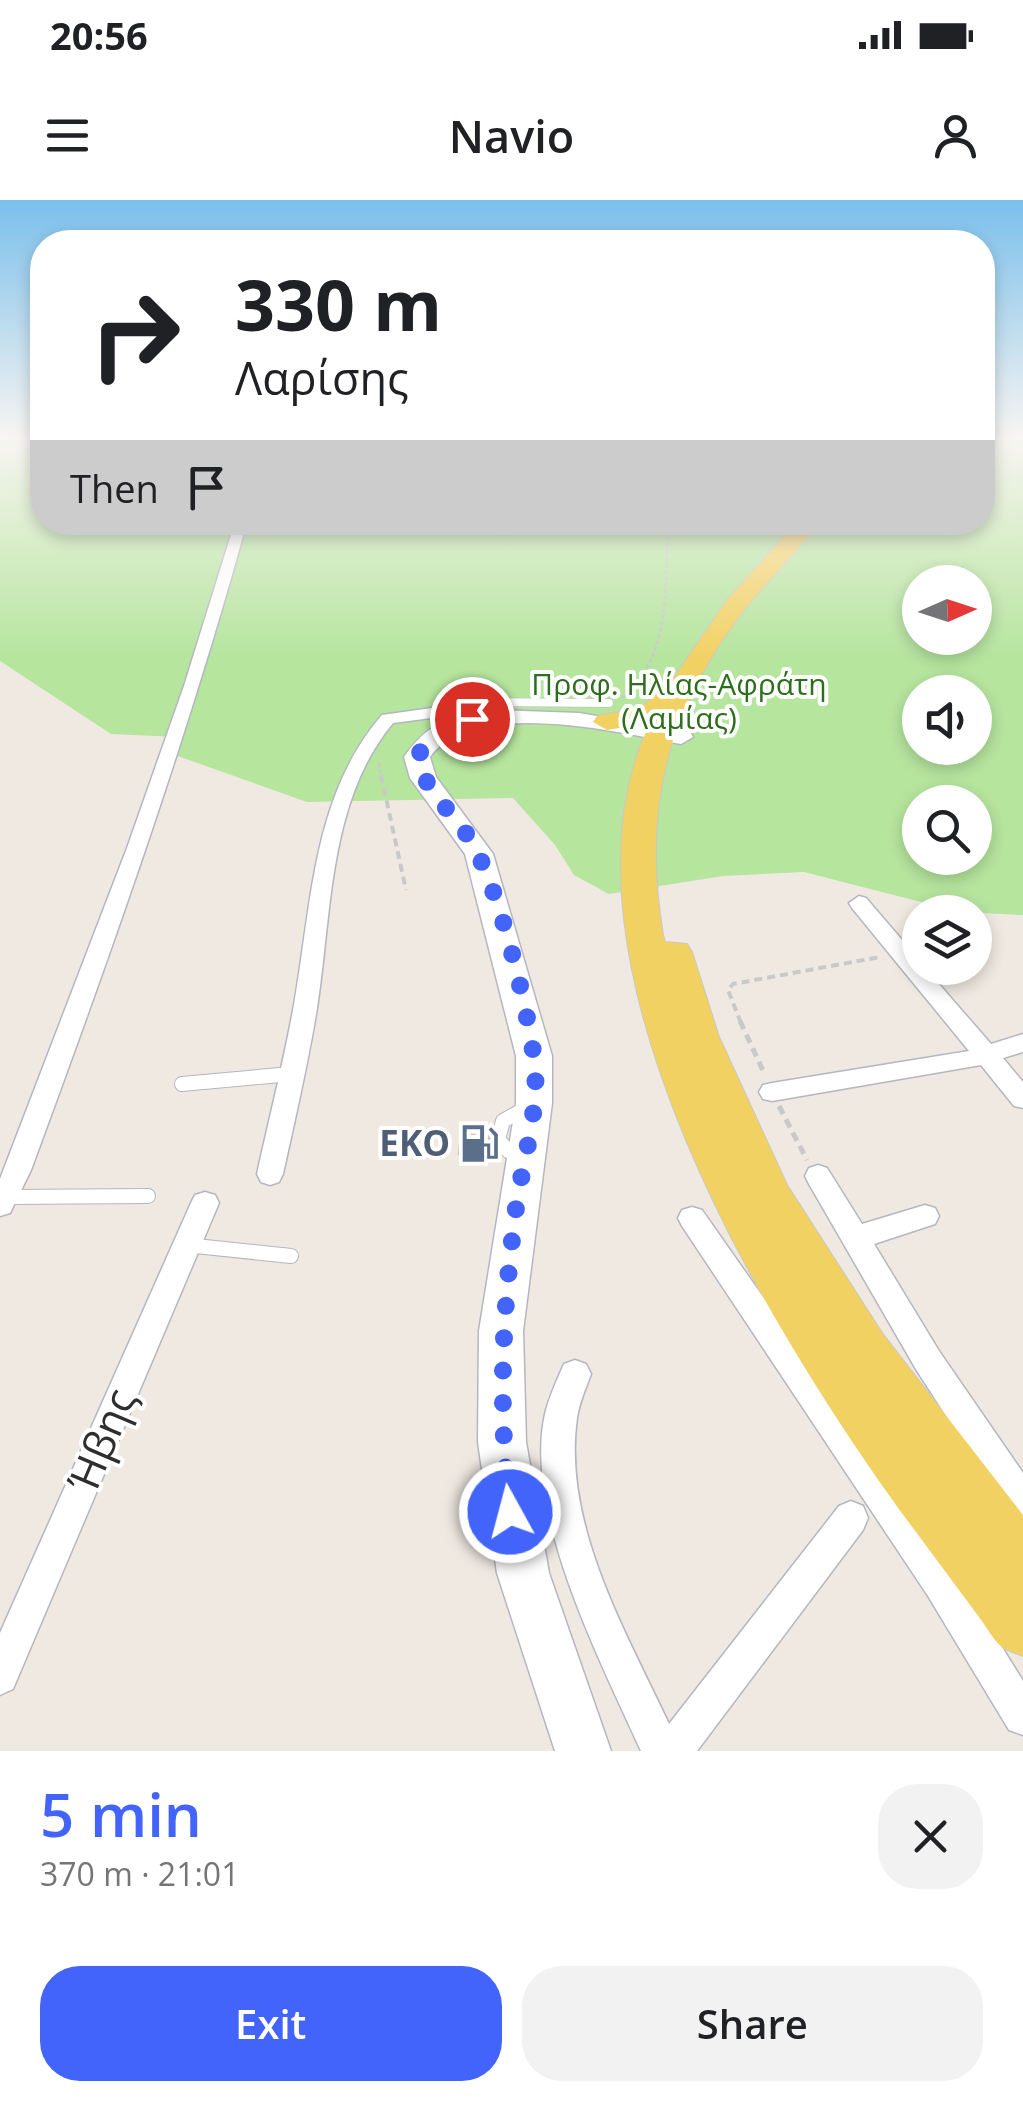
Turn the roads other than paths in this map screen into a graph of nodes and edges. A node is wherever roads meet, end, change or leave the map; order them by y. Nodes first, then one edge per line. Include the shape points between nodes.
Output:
1 (237, 535) edge
2 (797, 535) edge
3 (717, 636) junction
4 (677, 690) junction
5 (446, 718) junction
6 (605, 719) junction
7 (669, 739) junction
8 (643, 789) junction
9 (859, 903) dead end
10 (1023, 1044) edge
11 (989, 1056) junction
12 (292, 1074) junction
13 (182, 1084) dead end
14 (772, 1092) road end
15 (1023, 1099) edge
16 (519, 1112) dead end
17 (508, 1151) dead end
18 (270, 1174) dead end
19 (818, 1176) road end
20 (148, 1196) dead end
21 (2, 1201) edge
22 (205, 1203) dead end
23 (925, 1216) dead end
24 (692, 1218) dead end
25 (855, 1238) junction
26 (186, 1245) junction
27 (290, 1256) dead end
28 (575, 1374) dead end
29 (1023, 1503) edge
30 (851, 1518) dead end
31 (1023, 1562) edge
32 (1023, 1625) edge
33 (0, 1676) edge
34 (1023, 1716) edge
35 (584, 1751) edge
36 (661, 1751) edge
37 (673, 1751) edge

1 - 21 street via 207,650 114,920
2 - 3 main road
3 - 4 main road
3 - 7 main road
4 - 6 main road via 648,715
4 - 7 main road
5 - 6 main road
5 - 6 lane via 467,702
5 - 12 street via 411,713 388,719 363,751 334,825
5 - 35 main road via 417,757 424,778 478,854 534,1056 534,1103 502,1331 502,1442 524,1573
6 - 7 main road
6 - 8 main road via 634,760
7 - 8 main road
7 - 31 main road via 659,814 662,902 694,1029 718,1090 842,1316
8 - 32 main road via 636,857 643,924 666,1031 700,1124 810,1326 888,1446
9 - 11 street
10 - 11 street
11 - 14 street
11 - 15 street
12 - 13 lane
12 - 18 street
16 - 17 lane via 503,1121 498,1139
19 - 25 street
20 - 21 lane
22 - 26 street, Ήβης
23 - 25 street
24 - 34 street via 941,1583
25 - 29 street
26 - 27 lane
26 - 33 street, Ήβης
28 - 36 street via 558,1419 573,1540
30 - 37 street

